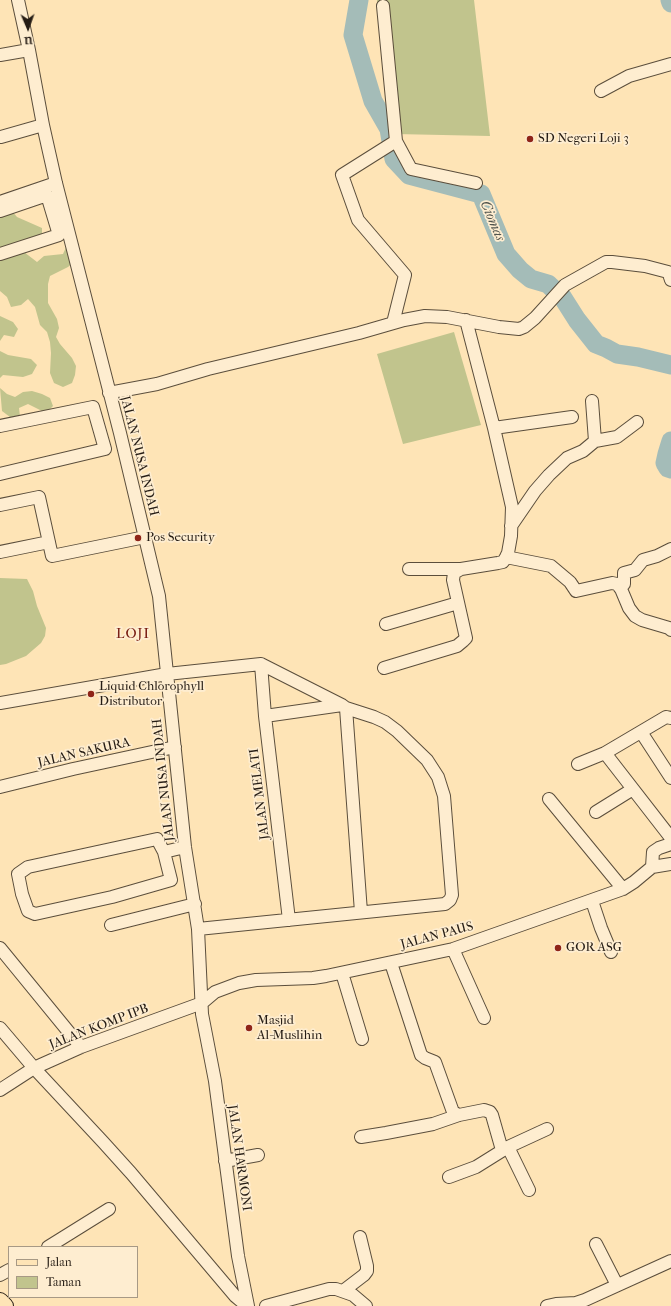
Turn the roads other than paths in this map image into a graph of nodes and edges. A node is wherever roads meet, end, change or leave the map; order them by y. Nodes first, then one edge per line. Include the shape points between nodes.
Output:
1 (18, 0) edge
2 (383, 6) dead end
3 (29, 50) junction
4 (0, 55) edge
5 (671, 64) edge
6 (601, 91) dead end
7 (43, 125) junction
8 (1, 137) edge
9 (396, 141) junction
10 (56, 183) junction
11 (476, 183) dead end
12 (0, 202) edge
13 (0, 211) edge
14 (0, 254) edge
15 (671, 280) edge
16 (466, 320) junction
17 (394, 323) junction
18 (109, 393) junction
19 (592, 401) dead end
20 (572, 417) dead end
21 (637, 422) dead end
22 (0, 426) edge
23 (494, 428) junction
24 (120, 433) junction
25 (101, 436) junction
26 (595, 441) junction
27 (0, 474) edge
28 (0, 505) edge
29 (511, 526) junction
30 (145, 537) junction
31 (49, 542) junction
32 (671, 549) edge
33 (0, 552) edge
34 (506, 557) junction
35 (409, 569) dead end
36 (461, 569) junction
37 (620, 588) junction
38 (458, 603) junction
39 (386, 624) dead end
40 (671, 630) edge
41 (261, 664) junction
42 (384, 668) dead end
43 (167, 674) junction
44 (0, 703) edge
45 (344, 706) junction
46 (265, 716) junction
47 (671, 718) edge
48 (641, 732) junction
49 (175, 747) junction
50 (605, 753) junction
51 (578, 764) dead end
52 (671, 778) edge
53 (0, 787) edge
54 (633, 789) junction
55 (549, 799) dead end
56 (596, 812) dead end
57 (671, 838) edge
58 (671, 844) edge
59 (185, 847) junction
60 (164, 852) junction
61 (671, 864) edge
62 (652, 867) junction
63 (622, 889) junction
64 (592, 901) junction
65 (195, 904) junction
66 (361, 912) junction
67 (289, 920) junction
68 (111, 925) dead end
69 (198, 929) junction
70 (0, 948) edge
71 (453, 949) junction
72 (611, 952) dead end
73 (391, 963) junction
74 (342, 973) junction
75 (202, 1008) junction
76 (484, 1018) dead end
77 (0, 1028) edge
78 (362, 1039) dead end
79 (80, 1047) junction
80 (34, 1068) junction
81 (0, 1090) edge
82 (459, 1116) junction
83 (547, 1129) dead end
84 (360, 1137) dead end
85 (505, 1149) junction
86 (258, 1155) dead end
87 (225, 1161) junction
88 (449, 1177) dead end
89 (529, 1190) dead end
90 (109, 1209) dead end
91 (360, 1237) dead end
92 (596, 1244) dead end
93 (50, 1246) edge
94 (671, 1261) edge
95 (617, 1285) junction
96 (343, 1291) junction
97 (0, 1300) edge
98 (5, 1306) edge
99 (247, 1306) edge
100 (266, 1306) edge
101 (366, 1306) edge
102 (547, 1306) edge

1 - 3 street, JALAN NUSA INDAH
2 - 9 street
3 - 4 street
3 - 7 street, JALAN NUSA INDAH
5 - 6 street via 629,76
7 - 8 street
7 - 10 street, JALAN NUSA INDAH
9 - 11 street via 411,169
9 - 17 street via 342,176 358,220 406,275
10 - 12 street
10 - 18 street, JALAN NUSA INDAH
13 - 14 street via 47,195 59,235
15 - 16 street via 668,272 645,266 606,262 565,286 524,327 499,327
16 - 17 street via 432,316
16 - 23 street
17 - 18 street via 157,384
18 - 24 street, JALAN NUSA INDAH
19 - 26 street
20 - 23 street
21 - 26 street via 617,437
22 - 25 street via 93,407
23 - 29 street via 512,507
24 - 25 street
24 - 30 street, JALAN NUSA INDAH
25 - 27 street via 105,449
26 - 29 street via 583,451 566,458 558,466
28 - 31 street via 39,497
29 - 34 street
30 - 31 street via 52,556
30 - 43 street, JALAN NUSA INDAH via 159,596
31 - 33 street
32 - 37 street via 643,560 635,570 624,573 624,584
34 - 36 street via 498,564
34 - 37 street via 551,566 570,582 576,591 612,583
35 - 36 street
36 - 38 street via 454,574 453,580
37 - 40 street via 629,608 636,616
38 - 39 street
38 - 42 street via 466,638 463,642
41 - 43 street
41 - 45 street
41 - 46 street, JALAN MELATI
43 - 44 street
43 - 49 street, JALAN NUSA INDAH
45 - 46 street
45 - 66 street
45 - 66 street via 385,722 397,731 427,760 438,777 444,796 452,895 450,900 445,904
46 - 67 street, JALAN MELATI
47 - 48 street via 666,717
48 - 50 street
48 - 52 street
49 - 53 street, JALAN SAKURA
49 - 59 street, JALAN NUSA INDAH
50 - 51 street
50 - 54 street
54 - 56 street
54 - 57 street
55 - 63 street
58 - 62 street via 653,852
59 - 60 street
59 - 65 street, JALAN NUSA INDAH
60 - 60 street via 157,839 28,867 18,874 28,911 35,914 112,897 171,880
61 - 62 street
62 - 63 street, JALAN PAUS
63 - 64 street, JALAN PAUS
64 - 71 street, JALAN PAUS
64 - 72 street
65 - 68 street
65 - 69 street, JALAN NUSA INDAH
66 - 67 street
67 - 69 street
69 - 75 street, JALAN NUSA INDAH
70 - 79 street
71 - 73 street, JALAN PAUS
71 - 76 street
73 - 74 street, JALAN PAUS
73 - 82 street via 421,1055 434,1062 453,1112
74 - 75 street, JALAN PAUS via 313,978 239,983 215,992
74 - 78 street
75 - 79 street, JALAN KOMP IPB
75 - 87 street, JALAN HARMONI via 215,1081
77 - 80 street
79 - 80 street, JALAN KOMP IPB
80 - 81 street, JALAN KOMP IPB
80 - 99 street via 103,1142 235,1296
82 - 84 street via 432,1124
82 - 85 street via 484,1110 490,1112
83 - 85 street
85 - 88 street via 476,1167
85 - 89 street
86 - 87 street
87 - 99 street, JALAN HARMONI
90 - 93 street
91 - 96 street via 367,1271
92 - 95 street
94 - 95 street
95 - 102 street via 584,1300
96 - 100 street via 329,1289
96 - 101 street via 353,1295
97 - 98 main road

